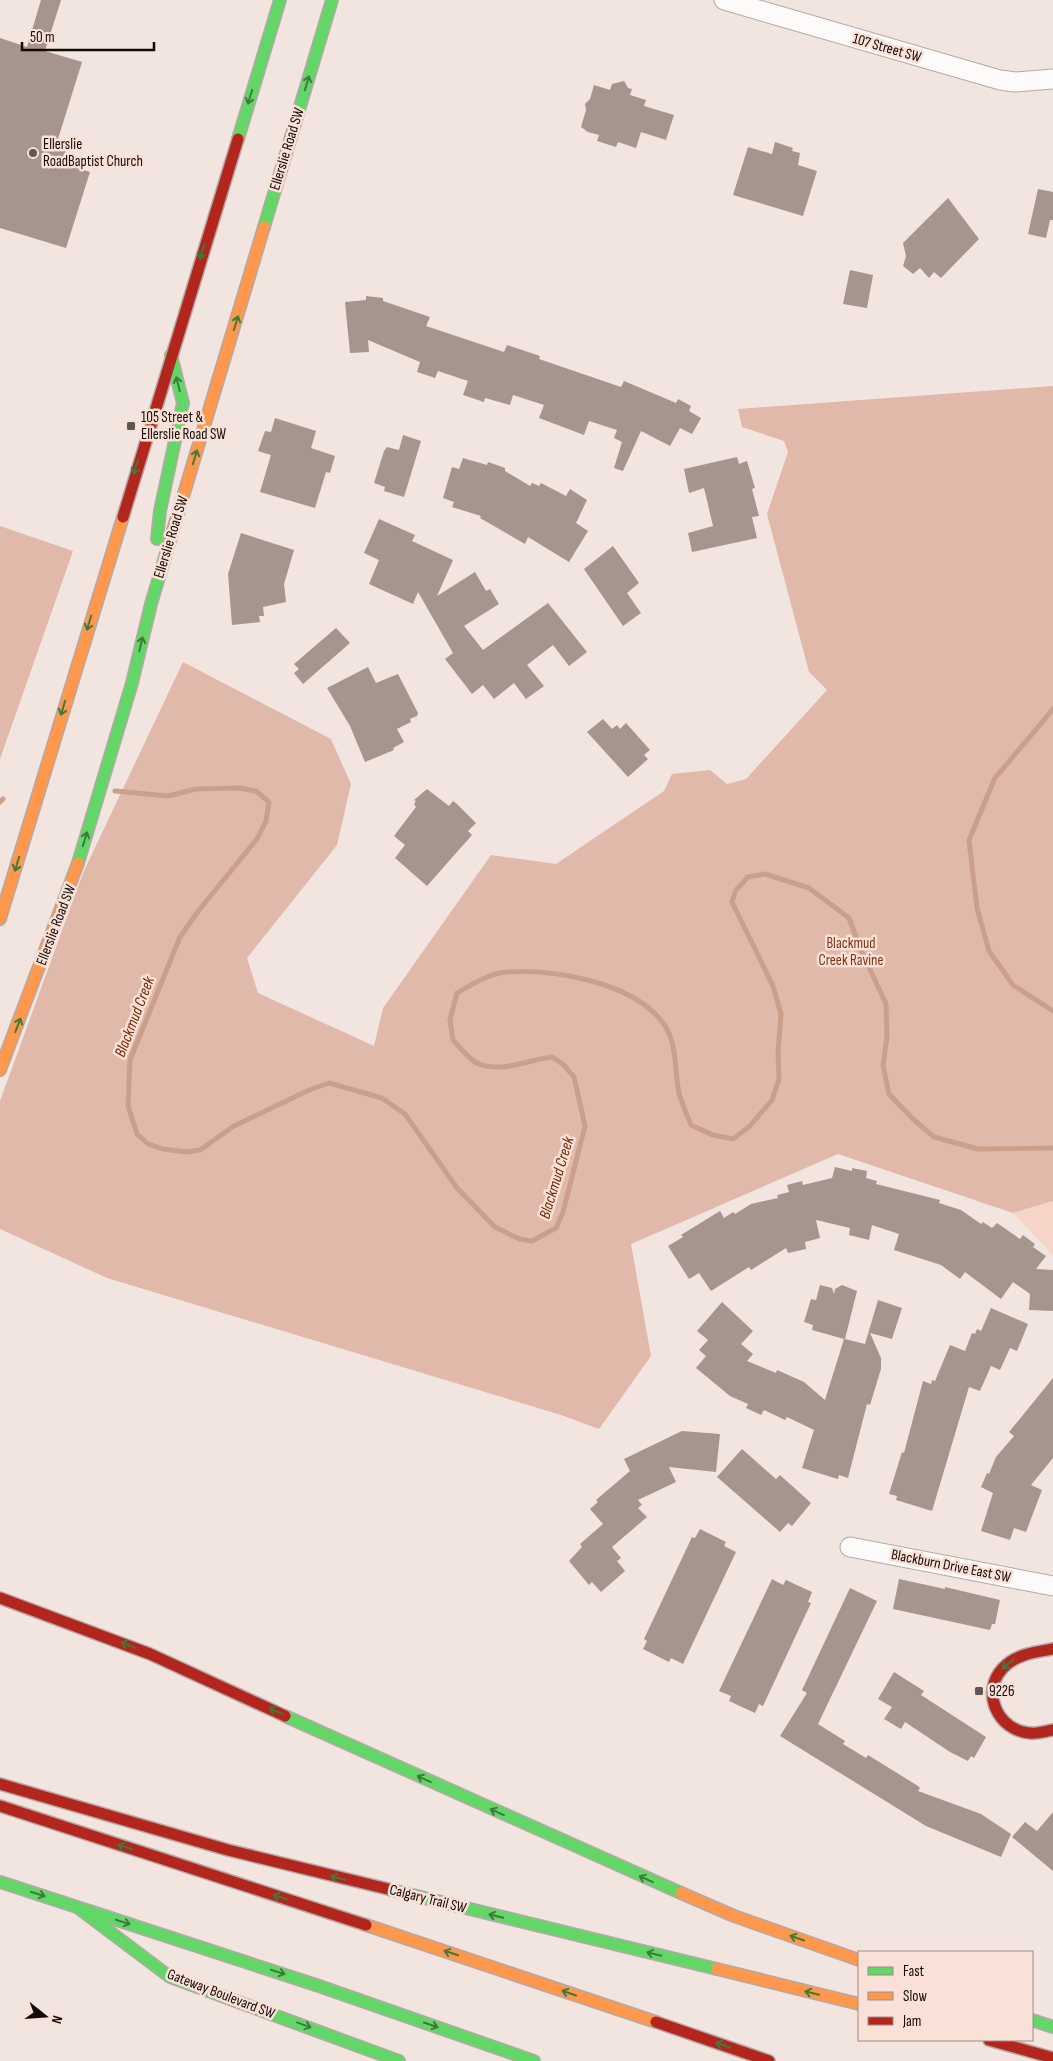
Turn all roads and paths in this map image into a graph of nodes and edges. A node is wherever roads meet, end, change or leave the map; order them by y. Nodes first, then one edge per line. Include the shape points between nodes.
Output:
1 (280, 0) edge
2 (332, 0) edge
3 (724, 0) edge
4 (1053, 79) edge
5 (171, 354) junction
6 (151, 604) junction
7 (0, 919) edge
8 (0, 1070) edge
9 (850, 1546) dead end
10 (1053, 1586) edge
11 (17, 1592) dead end
12 (0, 1598) edge
13 (102, 1635) junction
14 (1053, 1649) edge
15 (1053, 1730) edge
16 (0, 1784) edge
17 (0, 1806) edge
18 (0, 1882) edge
19 (77, 1906) junction
20 (858, 1960) edge
21 (858, 2004) edge
22 (1033, 2020) edge
23 (1053, 2027) edge
24 (993, 2041) edge
25 (1053, 2058) edge
26 (399, 2061) edge
27 (534, 2061) edge
28 (769, 2061) edge

1 -> 5 main road
6 -> 2 main road, Ellerslie Road SW
3 - 4 street, 107 Street SW via 1000,80
6 -> 5 main road via 160,510 183,403
5 -> 7 main road
8 -> 6 main road, Ellerslie Road SW via 71,886 132,683
9 - 10 street, Blackburn Drive East SW
11 - 13 main road
12 - 13 main road
20 -> 13 main road via 670,1890 204,1678
14 -> 15 main road via 1020,1655 1005,1664 996,1676 992,1691 994,1707 1001,1720 1012,1728 1039,1734
21 -> 16 main road, Calgary Trail SW via 228,1850
28 -> 17 main road
18 -> 19 main road, Gateway Boulevard SW
19 -> 26 main road, Gateway Boulevard SW via 170,1978
19 -> 27 main road
22 - 23 main road
24 - 25 main road

